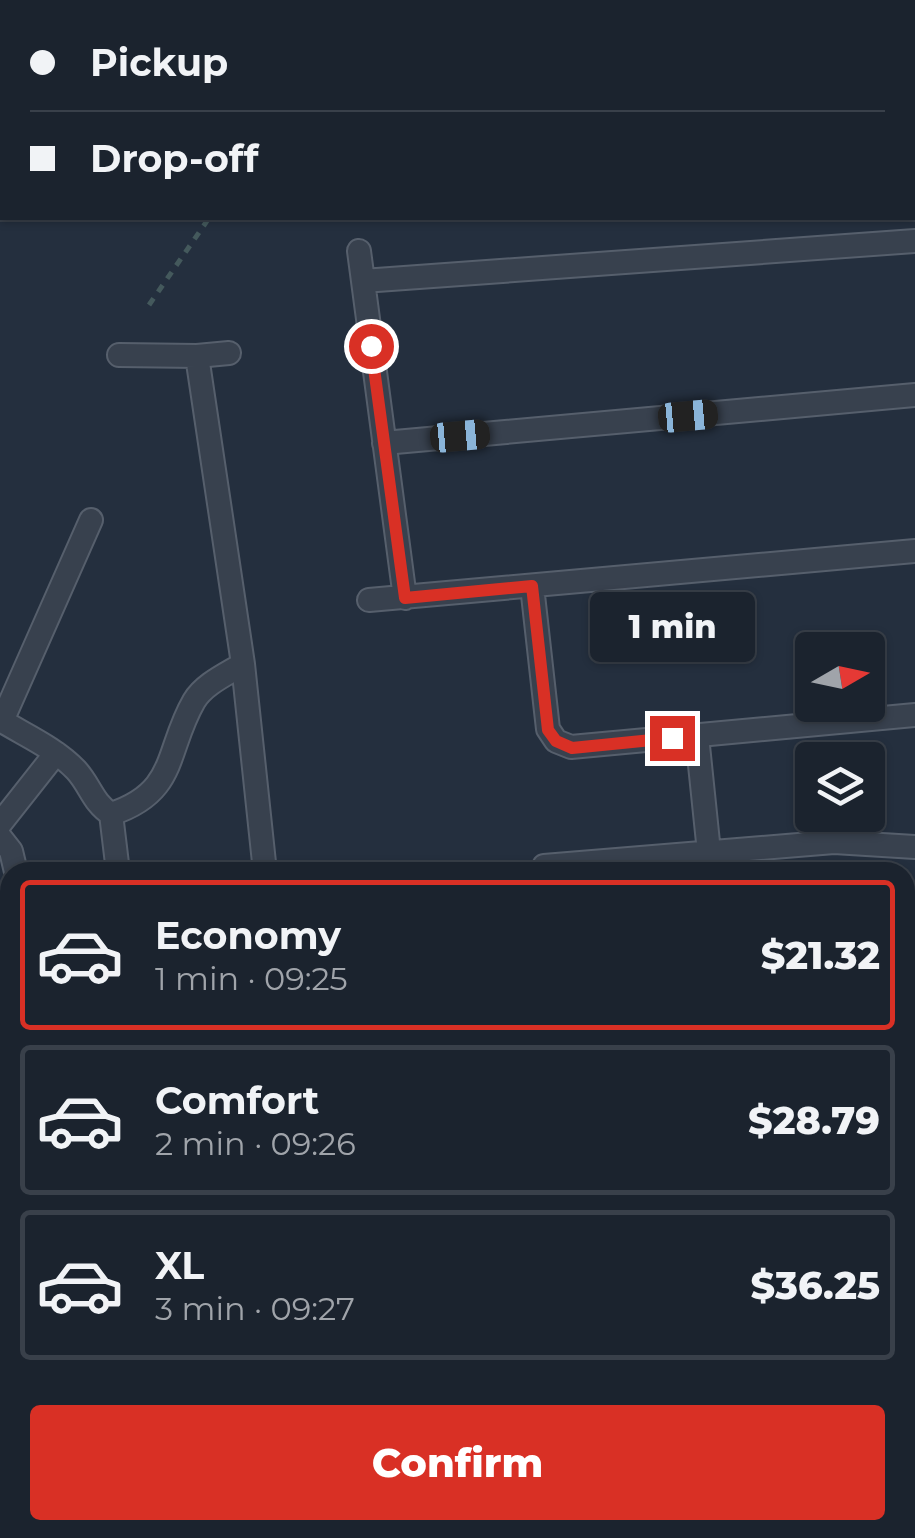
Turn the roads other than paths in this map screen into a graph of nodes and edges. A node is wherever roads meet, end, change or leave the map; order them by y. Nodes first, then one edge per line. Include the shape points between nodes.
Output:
1 (915, 241) edge
2 (359, 251) dead end
3 (363, 281) junction
4 (229, 353) dead end
5 (119, 355) dead end
6 (197, 356) junction
7 (915, 395) edge
8 (384, 443) junction
9 (91, 520) dead end
10 (915, 551) edge
11 (532, 586) junction
12 (405, 598) junction
13 (369, 600) dead end
14 (244, 664) junction
15 (915, 715) edge
16 (1, 721) edge
17 (697, 736) junction
18 (56, 753) junction
19 (111, 814) junction
20 (0, 824) edge
21 (0, 837) edge
22 (915, 847) edge
23 (709, 852) junction
24 (14, 862) edge
25 (117, 862) edge
26 (263, 862) edge
27 (591, 862) edge

1 - 3 street
2 - 3 street
3 - 8 street
4 - 6 street
5 - 6 street
6 - 14 street
7 - 8 street
8 - 12 street
9 - 16 street
10 - 11 street
11 - 12 street
11 - 17 street via 548,730 556,741 572,748
12 - 13 street
14 - 19 street via 195,700 165,775 136,806
14 - 26 street
15 - 17 street
16 - 18 street
17 - 23 street
18 - 19 street
18 - 20 street
19 - 25 street
21 - 24 street
22 - 23 street via 834,842
23 - 27 street

